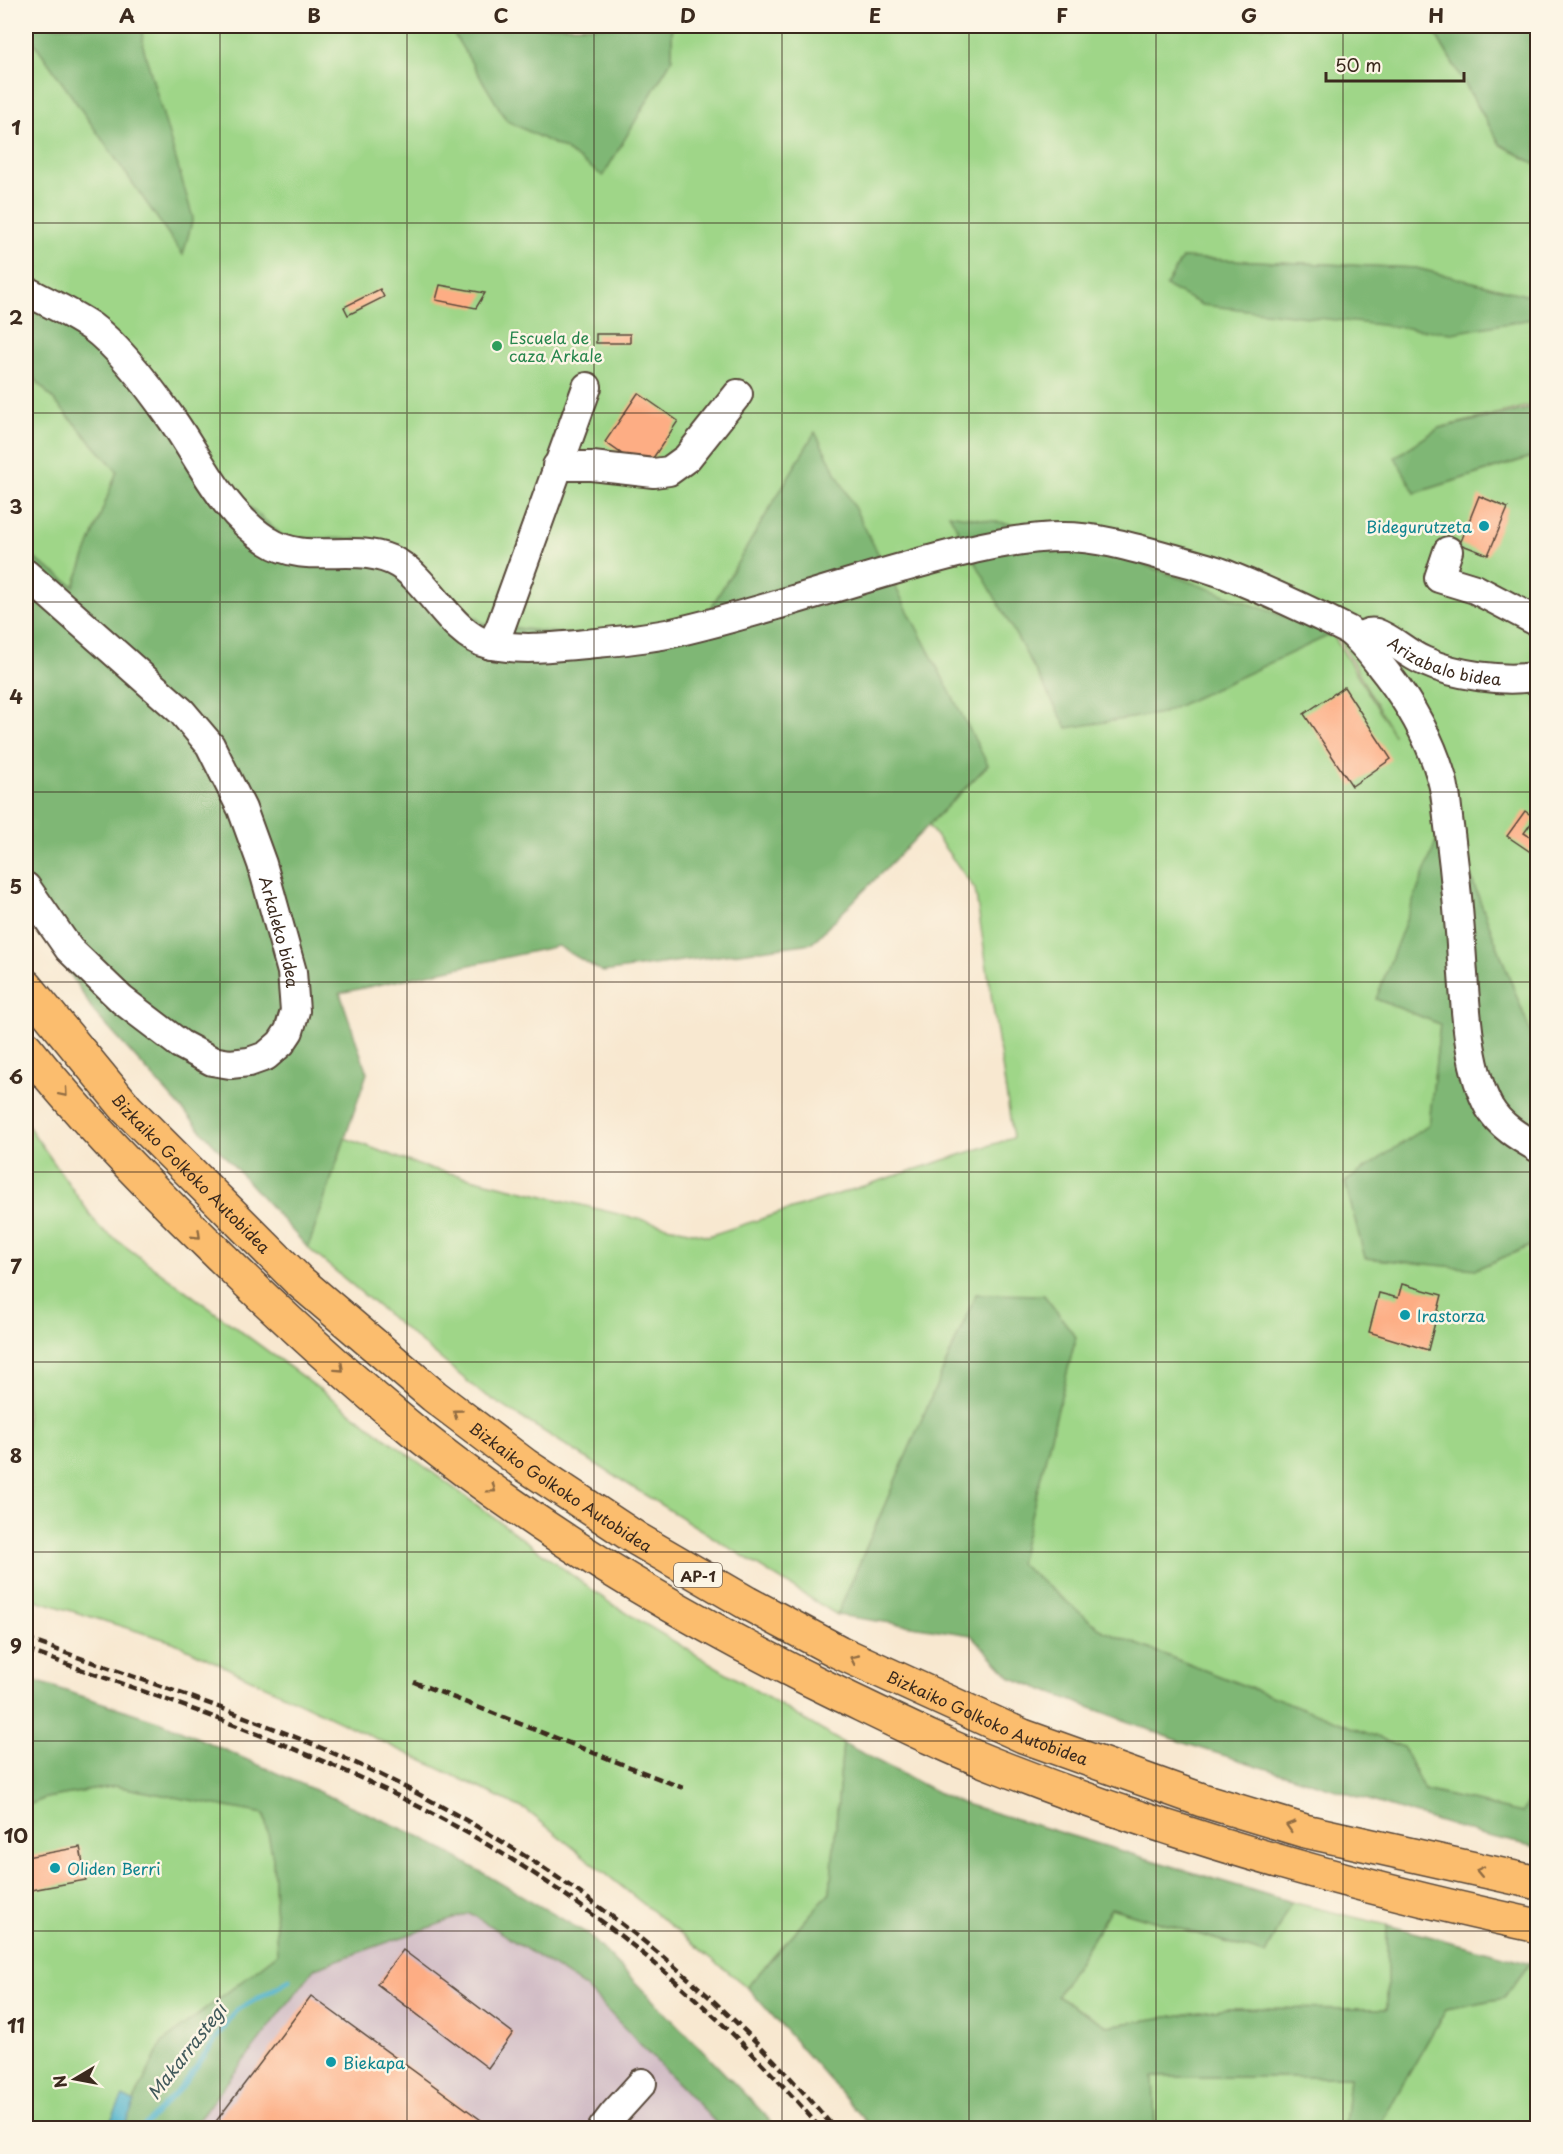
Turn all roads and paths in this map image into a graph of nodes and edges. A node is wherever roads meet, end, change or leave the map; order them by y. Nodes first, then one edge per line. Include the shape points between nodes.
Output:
1 (26, 291) edge
2 (587, 387) dead end
3 (738, 394) dead end
4 (557, 466) junction
5 (1448, 551) dead end
6 (26, 574) edge
7 (1538, 622) edge
8 (1359, 638) junction
9 (491, 645) junction
10 (1538, 676) edge
11 (26, 886) edge
12 (26, 986) edge
13 (26, 1048) edge
14 (1538, 1148) edge
15 (1538, 1883) edge
16 (1538, 1926) edge
17 (642, 2083) dead end
18 (603, 2128) edge

1 - 9 street via 92,327 118,351 171,417 220,496 269,542 290,551 389,558 408,569 463,629
2 - 4 street
3 - 4 street via 687,458 669,471
4 - 9 street
5 - 7 street via 1439,578 1475,589
6 - 11 street, Arkaleko bidea via 182,712 210,746 242,809 292,972 295,1011 289,1031 266,1056 249,1062 212,1061 180,1044 122,1000 69,949
8 - 9 street via 1222,573 1133,547 1060,537 952,554 674,632 550,647
8 - 10 street, Arizabalo bidea via 1374,632 1423,661 1447,669 1524,679
8 - 14 street via 1399,690 1433,753 1443,781 1457,889 1465,998 1478,1076 1489,1107 1502,1124
15 -> 12 highway, Bizkaiko Golkoko Autobidea / AP-1 via 1305,1831 1202,1800 1023,1736 839,1652 637,1539 525,1465 434,1396 298,1280 127,1109
13 -> 16 highway, AP-1 via 101,1136 185,1222 358,1384 512,1504 668,1603 774,1663 889,1719 1104,1807 1326,1875
17 - 18 street

